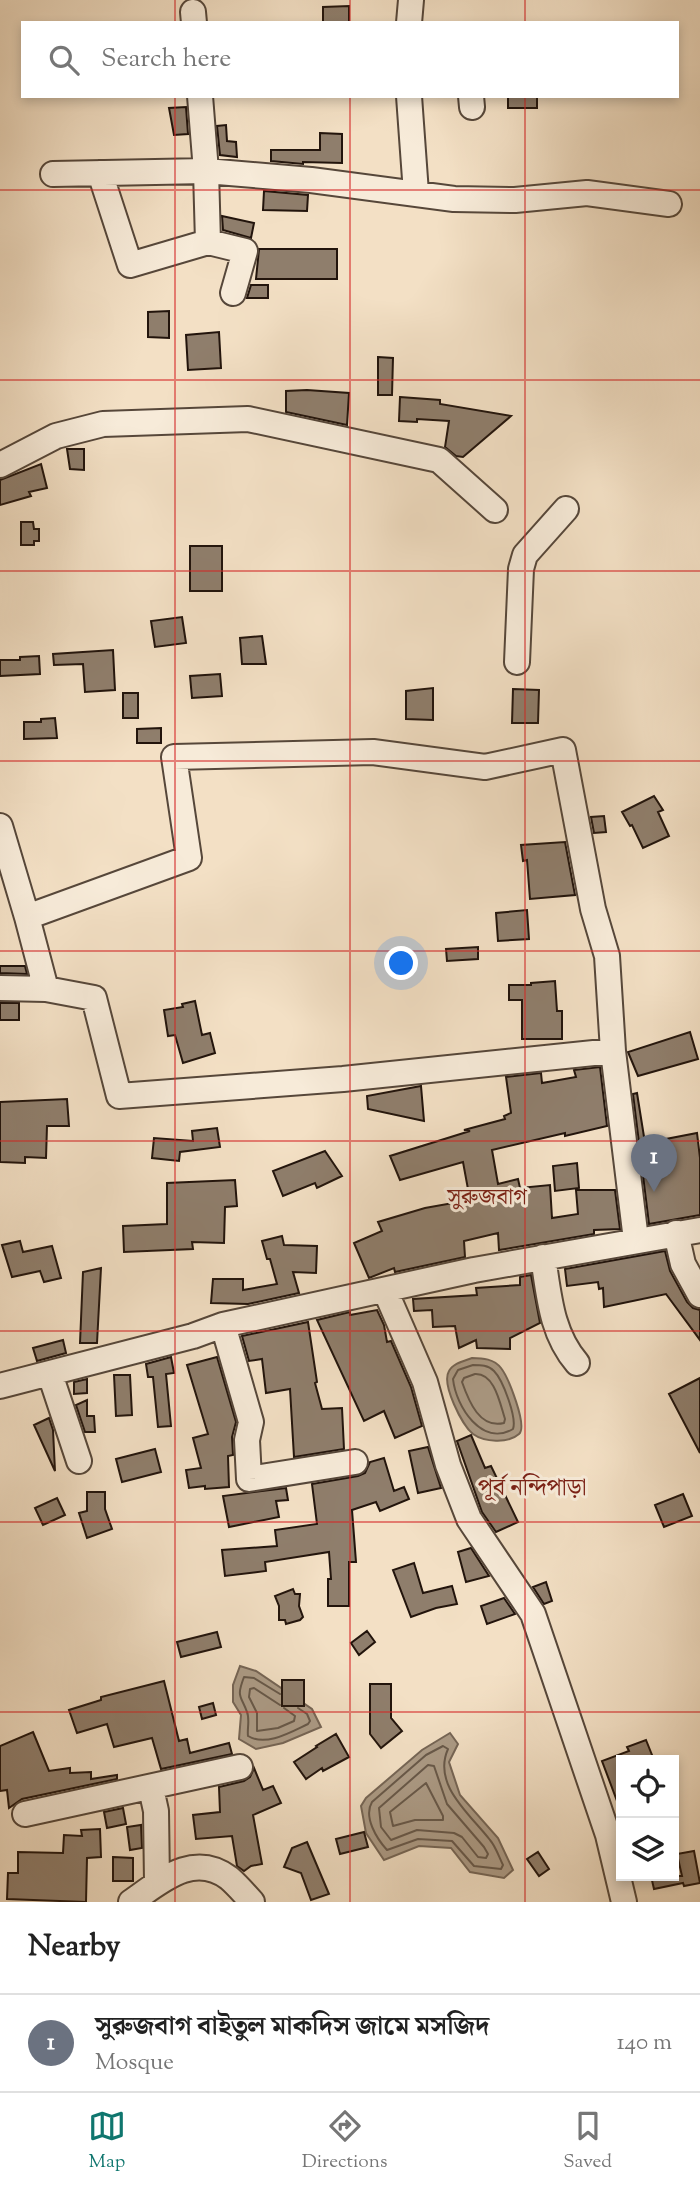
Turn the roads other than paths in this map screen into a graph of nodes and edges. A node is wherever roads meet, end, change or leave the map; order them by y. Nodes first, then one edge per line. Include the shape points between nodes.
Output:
1 (411, 0) edge
2 (410, 21) edge
3 (200, 98) edge
4 (409, 98) edge
5 (206, 171) junction
6 (100, 173) junction
7 (53, 174) dead end
8 (416, 193) junction
9 (669, 204) dead end
10 (208, 242) junction
11 (233, 293) dead end
12 (0, 465) edge
13 (566, 509) dead end
14 (495, 510) dead end
15 (517, 662) dead end
16 (0, 826) edge
17 (27, 917) junction
18 (0, 988) edge
19 (46, 989) junction
20 (612, 1051) junction
21 (700, 1230) edge
22 (676, 1233) junction
23 (636, 1240) junction
24 (543, 1257) junction
25 (385, 1290) junction
26 (700, 1295) edge
27 (223, 1325) junction
28 (577, 1363) dead end
29 (50, 1374) junction
30 (0, 1386) edge
31 (79, 1461) dead end
32 (355, 1462) dead end
33 (240, 1767) dead end
34 (152, 1788) junction
35 (25, 1814) dead end
36 (157, 1882) junction
37 (131, 1902) edge
38 (252, 1902) edge
39 (624, 1902) edge

1 - 2 street
3 - 5 street
4 - 8 street
5 - 6 street
5 - 8 street
5 - 10 street
6 - 7 street
6 - 10 street via 130,265
8 - 9 street via 489,201 587,193
10 - 11 street via 245,251
12 - 14 street via 56,436 103,424 248,419 439,460
13 - 15 street via 525,555 519,588
16 - 17 street
17 - 19 street
17 - 20 street via 189,858 174,758 373,752 485,767 562,750 593,909 607,956
18 - 19 street
19 - 20 street via 94,998 119,1096
20 - 23 street
21 - 22 street
22 - 23 street
22 - 26 street via 682,1264
23 - 24 street
24 - 25 street
24 - 28 street via 557,1332
25 - 27 street
25 - 39 street via 425,1382 469,1519 538,1625 608,1835
27 - 29 street
27 - 32 street via 251,1422 249,1479
29 - 30 street
29 - 31 street
33 - 34 street
34 - 35 street
34 - 36 street
36 - 37 street
36 - 38 street via 193,1867 214,1870 229,1878

